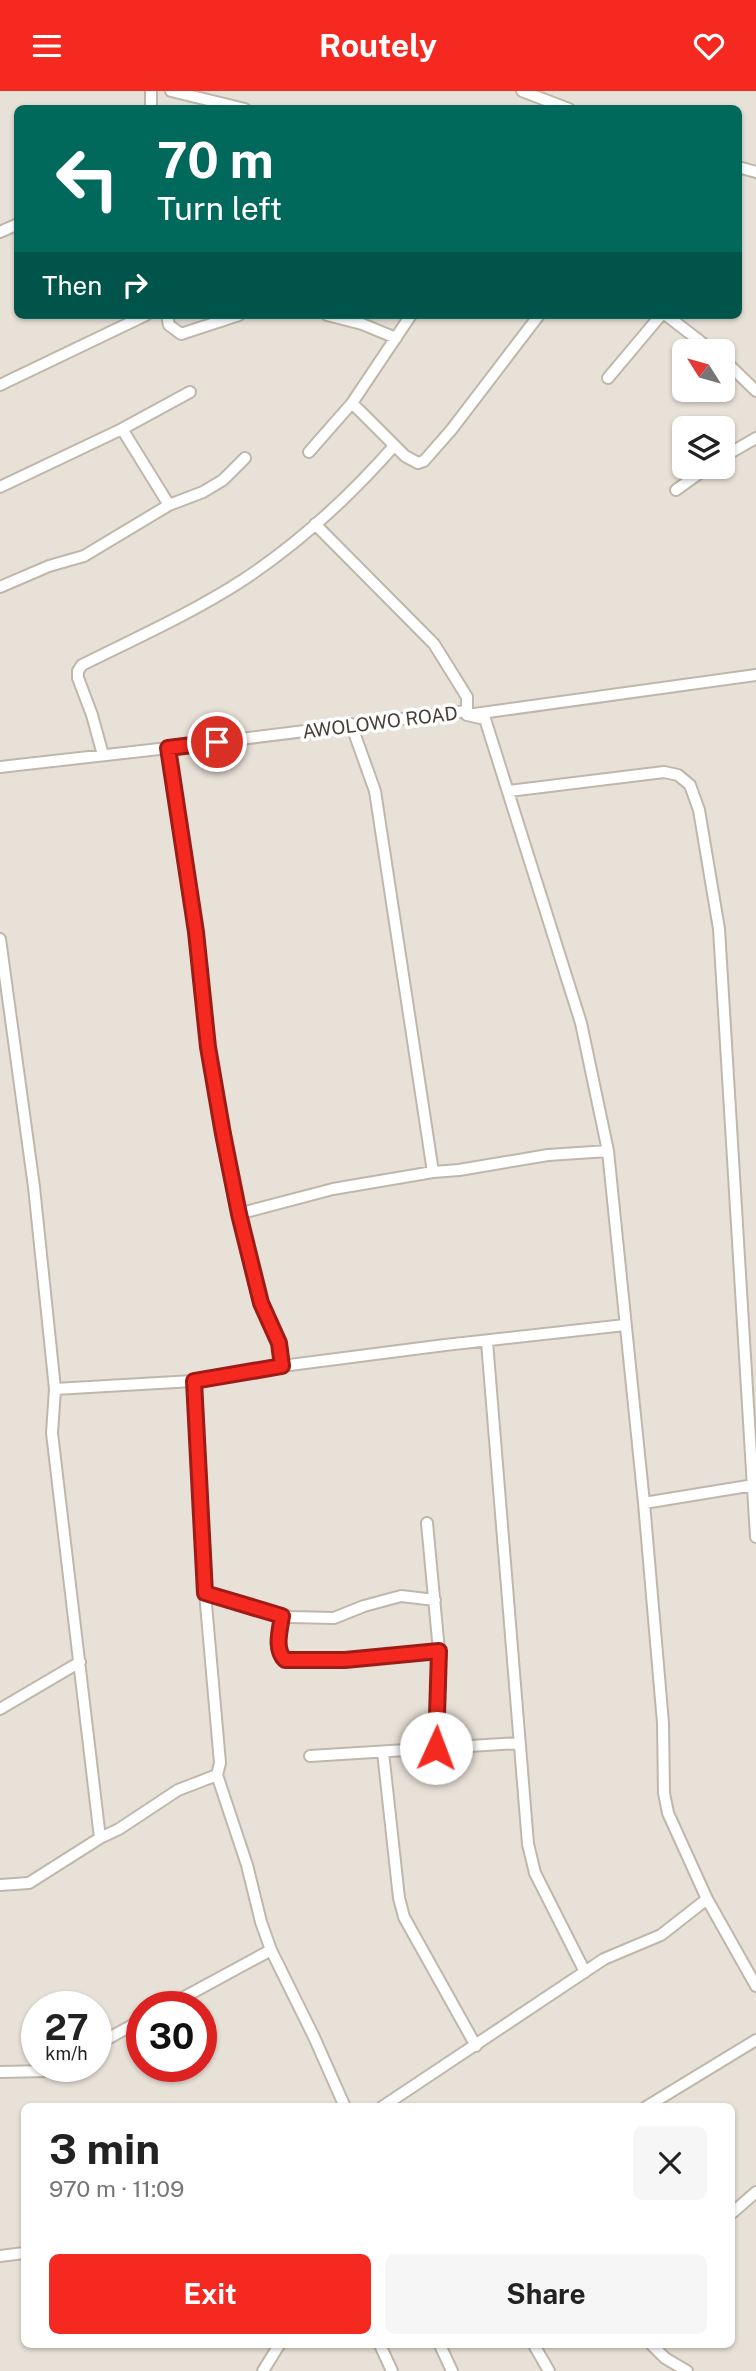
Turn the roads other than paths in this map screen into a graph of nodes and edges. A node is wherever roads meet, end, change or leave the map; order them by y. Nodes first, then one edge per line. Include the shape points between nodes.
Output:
1 (171, 91) edge
2 (522, 91) edge
3 (229, 105) edge
4 (553, 105) edge
5 (138, 319) edge
6 (168, 319) edge
7 (228, 319) edge
8 (343, 319) edge
9 (408, 319) edge
10 (536, 319) edge
11 (660, 319) edge
12 (669, 319) edge
13 (396, 338) junction
14 (696, 339) edge
15 (735, 371) edge
16 (608, 378) dead end
17 (0, 385) edge
18 (756, 391) edge
19 (190, 393) dead end
20 (352, 403) junction
21 (122, 429) junction
22 (756, 438) edge
23 (394, 446) junction
24 (735, 450) edge
25 (309, 452) dead end
26 (245, 457) dead end
27 (691, 479) edge
28 (0, 487) edge
29 (676, 490) dead end
30 (169, 505) junction
31 (315, 524) junction
32 (0, 587) edge
33 (756, 674) edge
34 (467, 715) junction
35 (351, 724) junction
36 (168, 748) junction
37 (103, 755) junction
38 (0, 767) edge
39 (509, 791) junction
40 (0, 939) edge
41 (3, 974) edge
42 (608, 1151) junction
43 (433, 1172) junction
44 (239, 1214) junction
45 (625, 1325) junction
46 (750, 1329) edge
47 (487, 1342) junction
48 (282, 1366) junction
49 (194, 1381) junction
50 (55, 1389) junction
51 (754, 1485) junction
52 (644, 1503) junction
53 (427, 1523) dead end
54 (756, 1537) edge
55 (205, 1593) junction
56 (435, 1600) junction
57 (282, 1616) junction
58 (439, 1651) junction
59 (80, 1662) junction
60 (0, 1709) edge
61 (519, 1742) junction
62 (436, 1748) junction
63 (383, 1752) junction
64 (310, 1756) dead end
65 (217, 1775) junction
66 (100, 1838) junction
67 (0, 1885) edge
68 (707, 1899) junction
69 (271, 1950) junction
70 (585, 1972) junction
71 (756, 1986) edge
72 (195, 1991) edge
73 (756, 2041) edge
74 (476, 2046) junction
75 (0, 2072) edge
76 (21, 2072) edge
77 (343, 2103) edge
78 (388, 2103) edge
79 (653, 2103) edge
80 (756, 2192) edge
81 (735, 2210) edge
82 (21, 2253) edge
83 (0, 2256) edge
84 (277, 2348) edge
85 (381, 2348) edge
86 (441, 2348) edge
87 (536, 2348) edge
88 (655, 2348) edge
89 (262, 2371) edge
90 (392, 2371) edge
91 (452, 2371) edge
92 (549, 2371) edge
93 (687, 2371) edge

1 - 3 street
2 - 4 street
5 - 17 street
6 - 7 street via 177,333 186,334
8 - 13 street
9 - 13 street
10 - 23 street via 424,461 411,460
11 - 16 street
12 - 14 street
13 - 20 street
15 - 18 street
19 - 21 street
20 - 23 street
20 - 25 street
21 - 28 street
21 - 30 street
22 - 24 street
23 - 31 street
26 - 30 street via 203,492
27 - 29 street
30 - 32 street via 84,556
31 - 34 street via 435,644 467,697
31 - 37 street via 242,581 82,665 78,678
33 - 34 street, AWOLOWO ROAD
34 - 35 street, AWOLOWO ROAD via 466,711
34 - 39 street via 485,719
35 - 36 street, AWOLOWO ROAD
35 - 43 street via 375,791
36 - 37 street, AWOLOWO ROAD
36 - 44 street via 208,1047
37 - 38 street, AWOLOWO ROAD
39 - 42 street via 581,1023
39 - 46 street via 664,772 678,775 690,785 699,810 719,929 733,1165
40 - 41 street
41 - 50 street via 34,1187
42 - 43 street
42 - 45 street
43 - 44 street via 333,1189
44 - 48 street
45 - 47 street
45 - 52 street
46 - 51 street
47 - 48 street
47 - 61 street
48 - 49 street
49 - 50 street
49 - 55 street
50 - 59 street via 52,1433
51 - 52 street
51 - 54 street
52 - 68 street via 663,1723 664,1793 668,1813
53 - 56 street
55 - 57 street
55 - 65 street via 220,1763
56 - 57 street via 401,1596 334,1618
56 - 58 street
57 - 58 street via 278,1649 285,1660 345,1660
58 - 62 street
59 - 60 street
59 - 66 street
61 - 62 street
61 - 70 street via 535,1873
62 - 63 street
63 - 64 street
63 - 74 street via 404,1917
65 - 66 street via 178,1790
65 - 69 street
66 - 67 street via 29,1883
68 - 70 street via 661,1935
68 - 71 street
69 - 72 street
69 - 77 street
70 - 74 street
73 - 79 street
74 - 78 street
75 - 76 street
80 - 81 street
82 - 83 street
84 - 89 street
85 - 90 street
86 - 91 street
87 - 92 street
88 - 93 street

